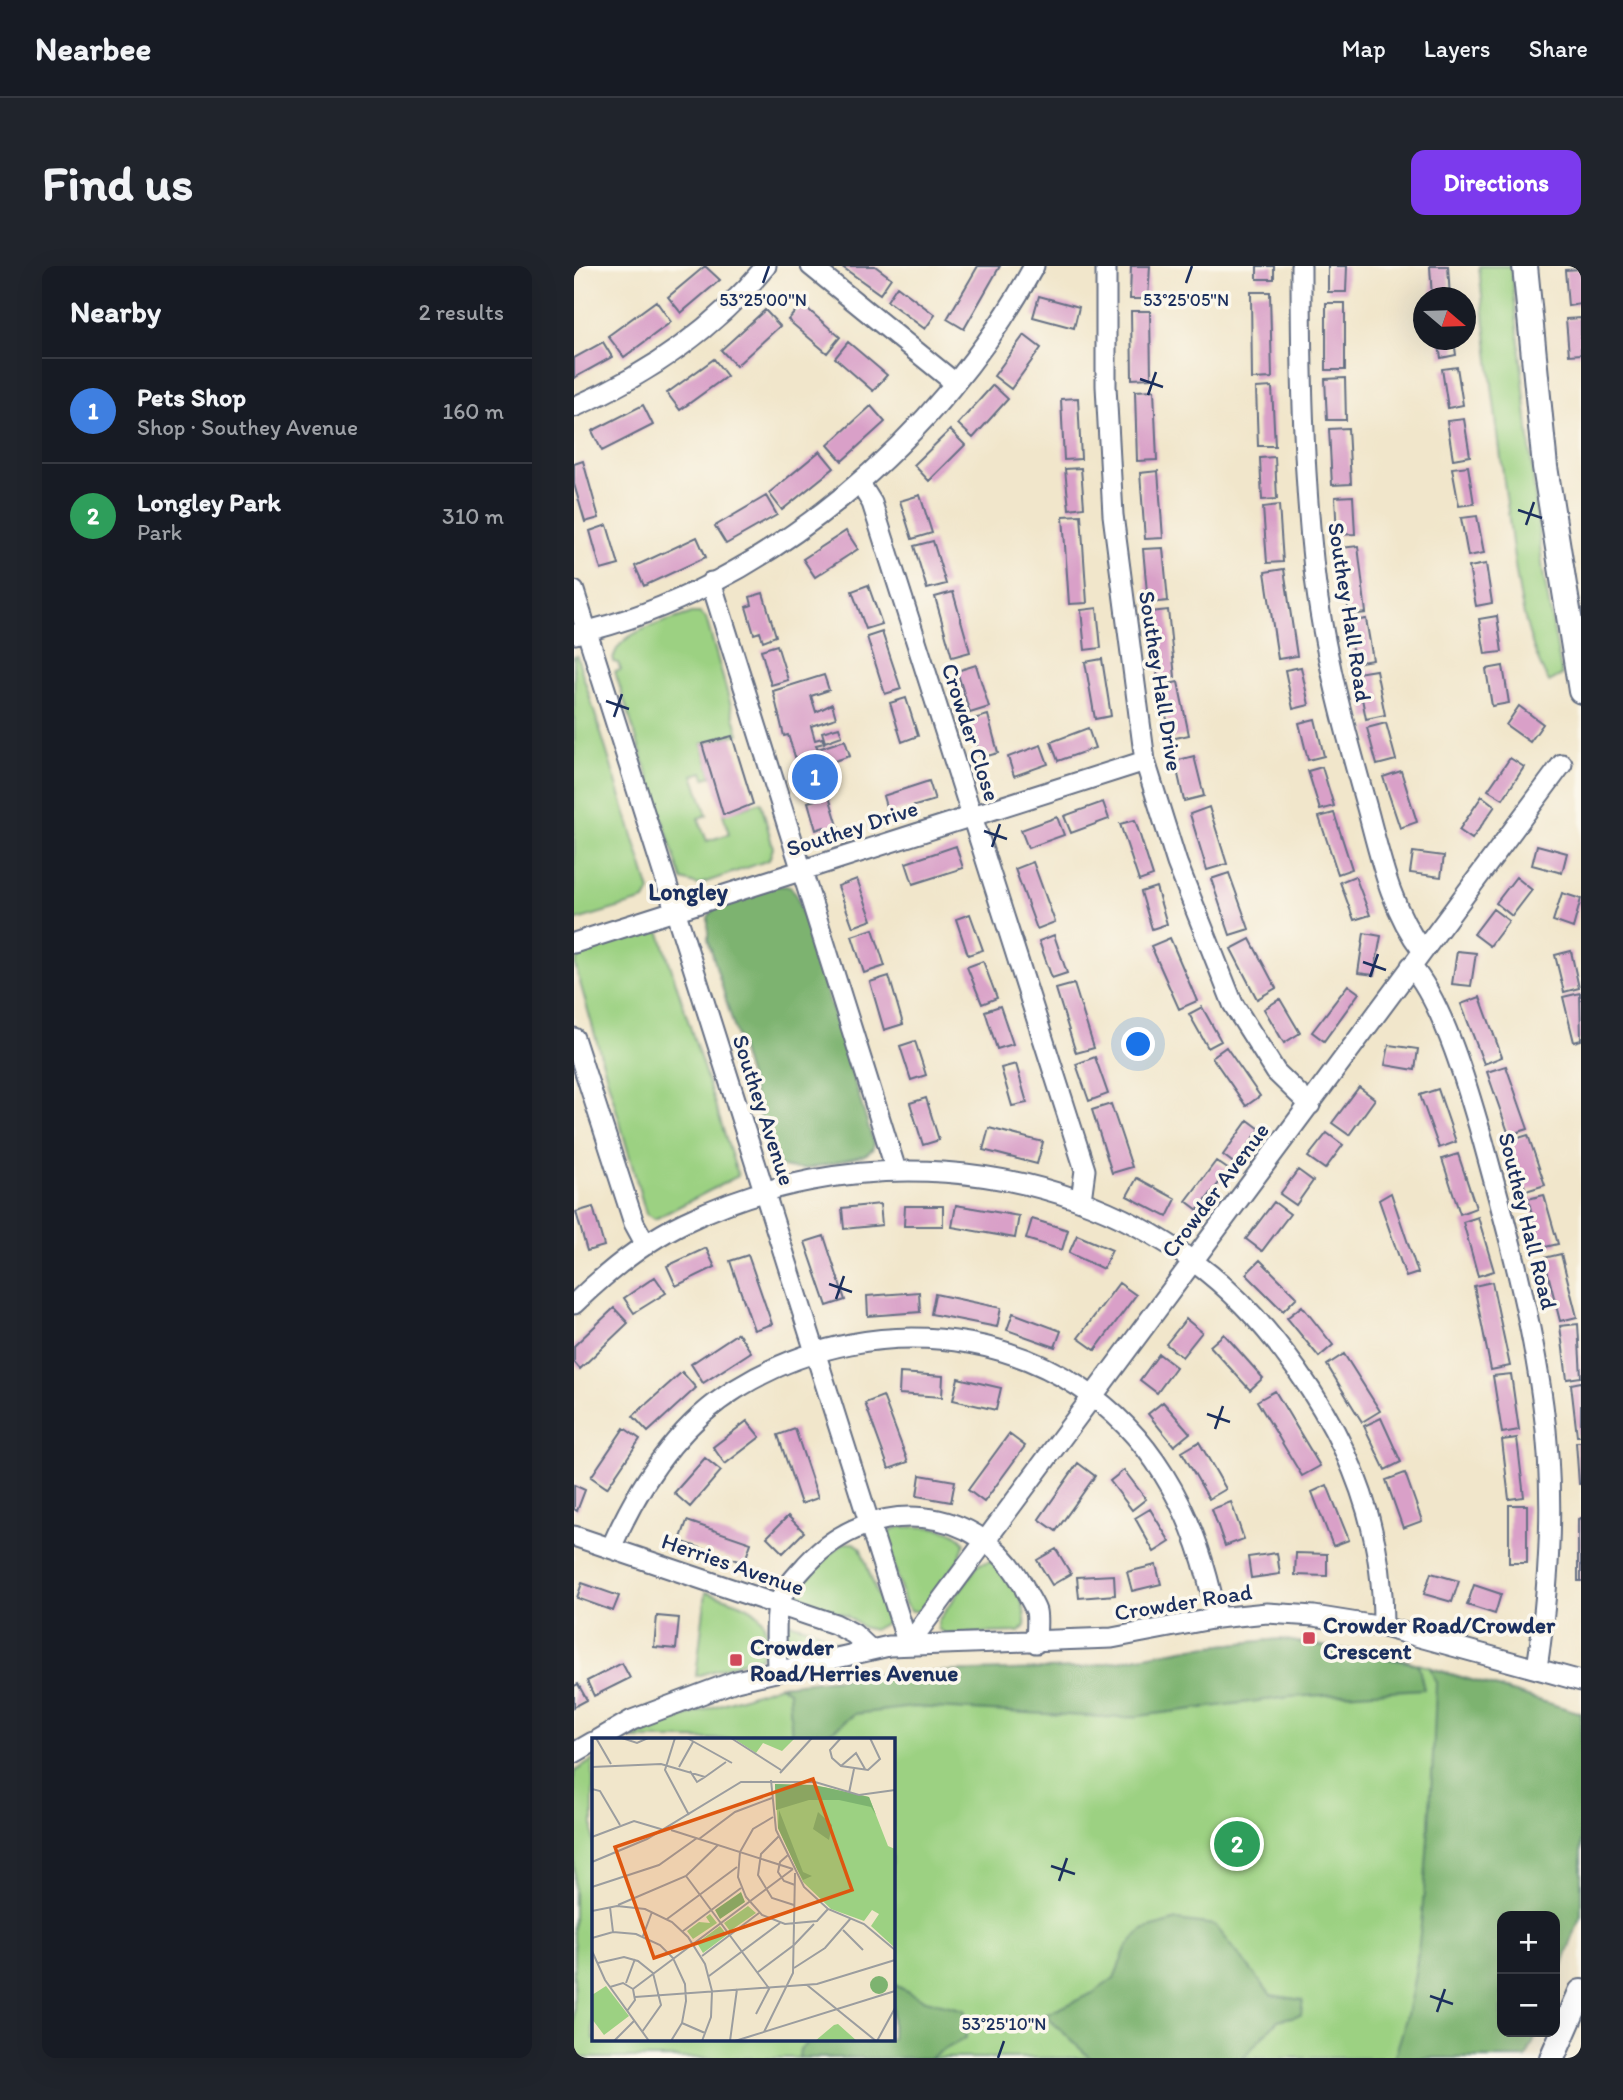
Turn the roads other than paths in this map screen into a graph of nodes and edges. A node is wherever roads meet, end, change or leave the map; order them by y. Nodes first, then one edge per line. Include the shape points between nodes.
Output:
1 (766, 266) edge
2 (811, 266) edge
3 (1034, 266) edge
4 (1106, 266) edge
5 (1301, 266) edge
6 (1525, 266) edge
7 (955, 383) junction
8 (574, 407) edge
9 (859, 482) junction
10 (711, 582) junction
11 (574, 591) edge
12 (581, 633) edge
13 (1581, 691) edge
14 (1145, 761) junction
15 (1562, 764) dead end
16 (972, 816) junction
17 (801, 870) junction
18 (673, 911) junction
19 (574, 943) edge
20 (1417, 958) junction
21 (574, 1038) edge
22 (1310, 1105) junction
23 (896, 1170) junction
24 (766, 1192) junction
25 (1081, 1200) junction
26 (646, 1245) junction
27 (1193, 1261) junction
28 (574, 1304) edge
29 (815, 1353) junction
30 (1091, 1395) junction
31 (868, 1523) junction
32 (574, 1536) edge
33 (983, 1541) junction
34 (611, 1548) junction
35 (778, 1605) junction
36 (1217, 1618) junction
37 (1383, 1627) junction
38 (1036, 1643) junction
39 (908, 1645) junction
40 (871, 1650) junction
41 (1538, 1668) junction
42 (777, 1671) junction
43 (1581, 1682) edge
44 (600, 1738) edge
45 (592, 1743) edge
46 (574, 1753) edge
47 (1581, 1992) edge
48 (1552, 2058) edge

1 - 8 street via 718,316 664,358
2 - 7 street
3 - 7 street via 992,336
4 - 14 street, Southey Hall Drive via 1113,515
5 - 20 street, Southey Hall Road via 1308,496 1326,645 1382,864
6 - 13 street via 1545,467
7 - 9 street via 913,433
9 - 10 street via 774,546
9 - 16 street, Crowder Close via 872,503
10 - 12 street via 653,609
10 - 17 street
11 - 12 street, Southey Avenue
12 - 18 street, Southey Avenue
14 - 16 street, Southey Drive
14 - 22 street, Southey Hall Drive via 1182,875 1233,1004 1276,1072
15 - 20 street, Crowder Avenue
16 - 17 street, Southey Drive
16 - 25 street, Crowder Close via 1085,1170
17 - 18 street, Southey Drive
17 - 23 street
18 - 19 street, Southey Drive
18 - 24 street, Southey Avenue
20 - 22 street, Crowder Avenue
20 - 41 street, Southey Hall Road via 1472,1102 1531,1333 1543,1406 1550,1539
21 - 26 street via 634,1223
22 - 27 street, Crowder Avenue
23 - 24 street
23 - 25 street via 993,1177
24 - 26 street via 721,1206
24 - 29 street, Southey Avenue
25 - 27 street
26 - 28 street
27 - 30 street, Crowder Avenue
27 - 37 street via 1252,1314 1311,1389 1338,1433 1368,1507 1378,1547
29 - 30 street via 901,1337 957,1340 998,1348 1037,1363
29 - 31 street, Southey Avenue
29 - 34 street via 777,1366 734,1390 693,1423 658,1460
30 - 33 street, Crowder Avenue
30 - 36 street via 1144,1448 1176,1496 1197,1539
31 - 33 street via 896,1516 924,1517 957,1524
31 - 35 street via 836,1537 814,1556
31 - 39 street, Southey Avenue
32 - 34 street, Herries Avenue
33 - 38 street via 1004,1556 1020,1580 1036,1612
33 - 39 street, Crowder Avenue
34 - 35 street, Herries Avenue
35 - 40 street, Herries Avenue via 835,1624
35 - 42 street
36 - 37 street, Crowder Road via 1267,1613
36 - 38 street, Crowder Road via 1112,1638
37 - 41 street, Crowder Road
38 - 39 street, Crowder Road
39 - 40 street, Crowder Road
40 - 42 street, Crowder Road
41 - 43 street, Crowder Road
42 - 44 street, Crowder Road via 686,1698
45 - 46 street, Crowder Road
47 - 48 street

